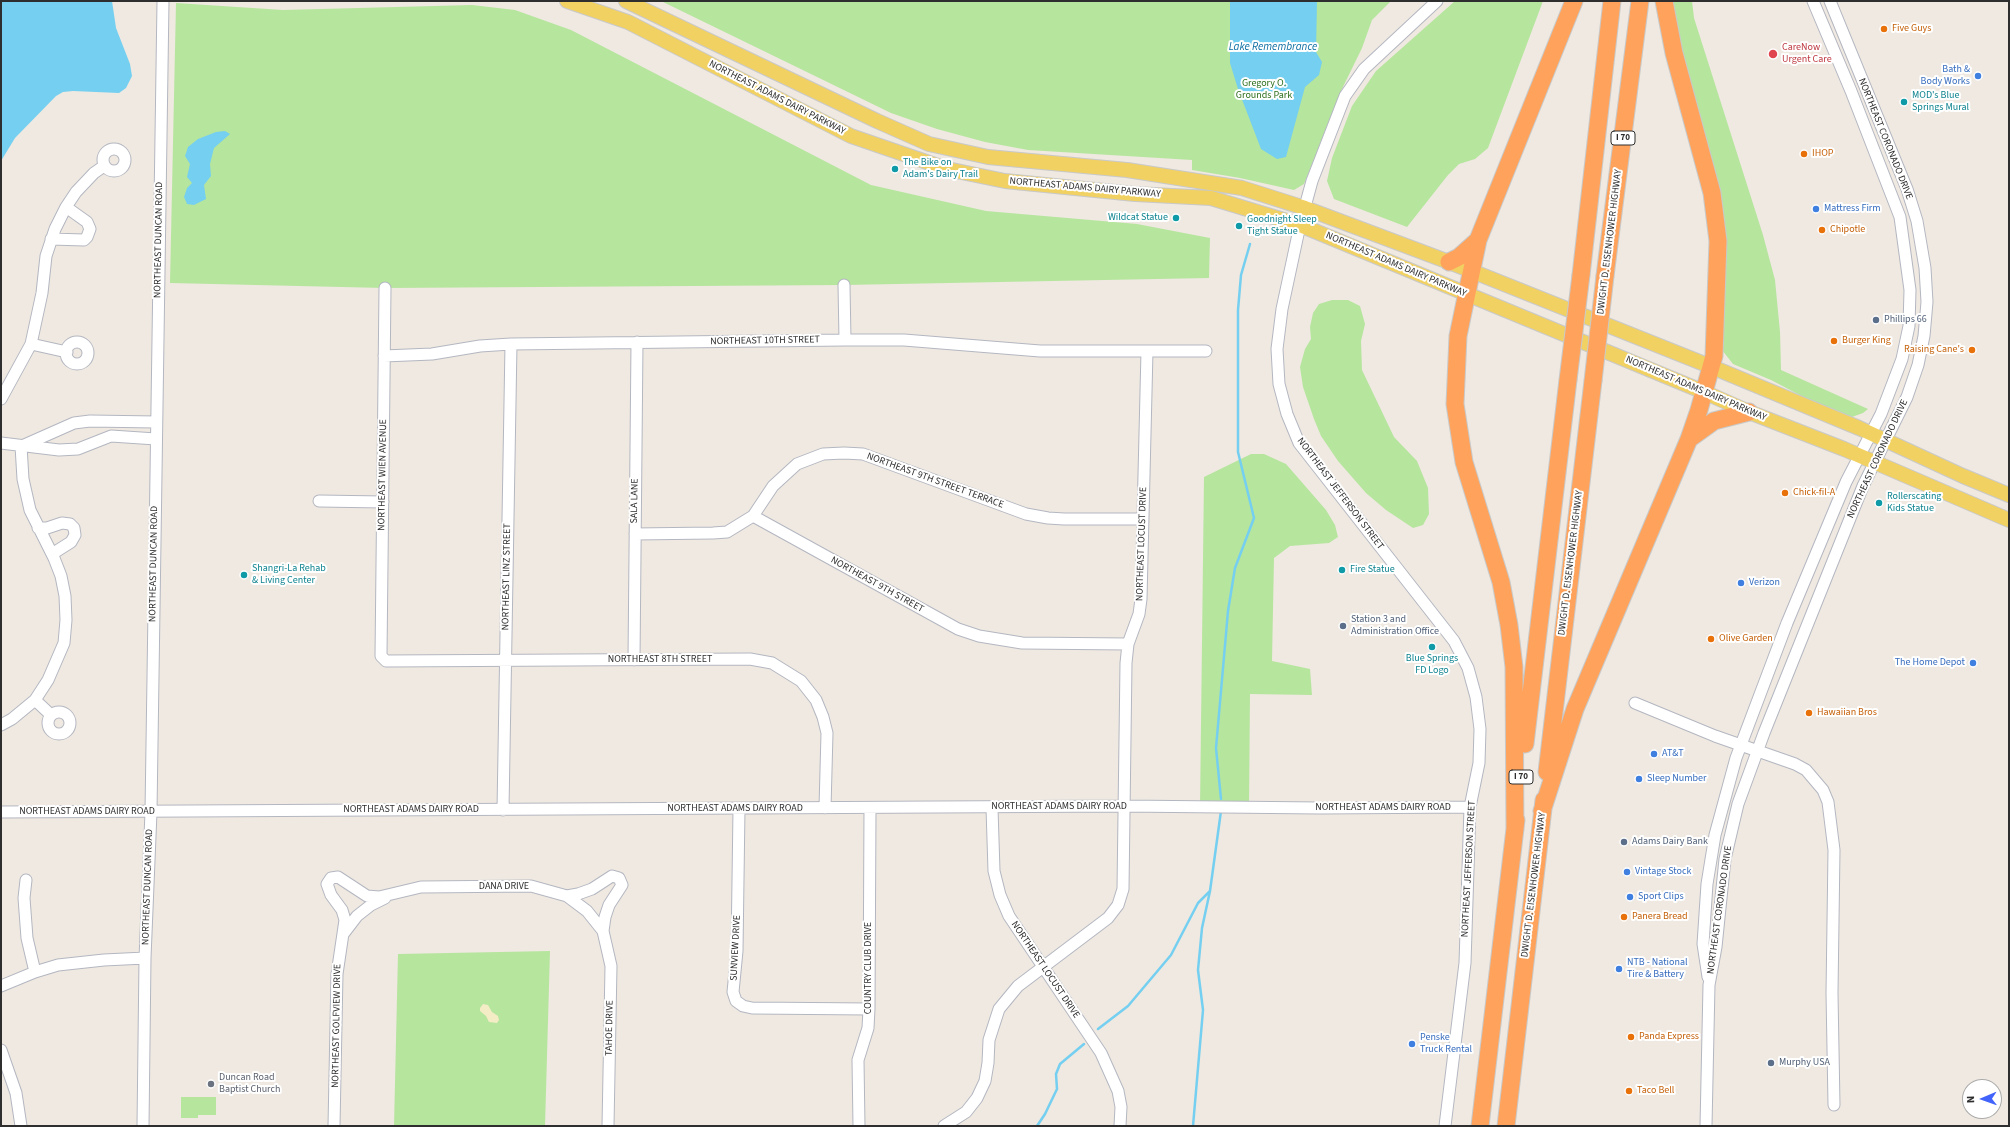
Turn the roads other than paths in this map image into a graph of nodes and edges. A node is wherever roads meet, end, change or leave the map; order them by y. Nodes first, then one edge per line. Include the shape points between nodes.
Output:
1 (163, 1) edge
2 (567, 1) edge
3 (626, 1) edge
4 (1437, 1) edge
5 (1574, 1) edge
6 (1612, 1) edge
7 (1640, 1) edge
8 (1664, 1) edge
9 (1813, 1) edge
10 (1830, 1) edge
11 (104, 166) dead end
12 (66, 207) junction
13 (1305, 208) junction
14 (1300, 225) junction
15 (51, 240) junction
16 (1478, 240) junction
17 (1449, 262) junction
18 (1472, 271) junction
19 (844, 285) dead end
20 (385, 288) dead end
21 (1466, 294) junction
22 (844, 340) junction
23 (637, 342) junction
24 (31, 344) junction
25 (511, 344) junction
26 (1147, 351) junction
27 (1206, 351) dead end
28 (67, 352) dead end
29 (384, 356) junction
30 (1712, 367) junction
31 (13, 375) junction
32 (1, 388) edge
33 (1704, 392) junction
34 (1, 399) edge
35 (1749, 412) junction
36 (156, 422) junction
37 (1871, 433) junction
38 (156, 438) junction
39 (1689, 439) junction
40 (1887, 440) junction
41 (1, 443) edge
42 (21, 446) junction
43 (1859, 456) junction
44 (1875, 463) junction
45 (2009, 495) edge
46 (319, 501) dead end
47 (383, 502) junction
48 (753, 516) junction
49 (1143, 519) junction
50 (2009, 520) edge
51 (38, 528) junction
52 (635, 534) junction
53 (52, 554) junction
54 (1128, 644) junction
55 (379, 657) joint
56 (634, 660) junction
57 (506, 661) junction
58 (35, 700) junction
59 (1635, 703) dead end
60 (51, 715) dead end
61 (1, 725) edge
62 (1741, 745) junction
63 (1758, 751) junction
64 (1124, 806) junction
65 (1470, 807) junction
66 (825, 808) junction
67 (992, 808) junction
68 (739, 809) junction
69 (870, 809) junction
70 (503, 810) junction
71 (1542, 811) junction
72 (1, 812) edge
73 (151, 812) junction
74 (1515, 830) junction
75 (26, 880) dead end
76 (327, 884) joint
77 (393, 894) junction
78 (566, 896) junction
79 (603, 931) junction
80 (344, 933) junction
81 (145, 958) junction
82 (1042, 967) junction
83 (35, 972) junction
84 (1709, 985) junction
85 (1, 986) edge
86 (869, 1009) junction
87 (1, 1050) edge
88 (1834, 1105) dead end
89 (21, 1126) edge
90 (143, 1126) edge
91 (334, 1126) edge
92 (608, 1126) edge
93 (859, 1126) edge
94 (944, 1126) edge
95 (1120, 1126) edge
96 (1445, 1126) edge
97 (1480, 1126) edge
98 (1506, 1126) edge
99 (1706, 1126) edge

1 - 36 street, NORTHEAST DUNCAN ROAD
2 - 14 main road, NORTHEAST ADAMS DAIRY PARKWAY via 628,22 851,136 947,169 1005,181 1135,194 1211,198
3 - 13 main road, NORTHEAST ADAMS DAIRY PARKWAY via 929,144 988,157 1127,170 1242,188
4 - 13 street, NORTHEAST JEFFERSON STREET via 1364,69 1345,96 1312,181
5 - 16 highway
6 - 74 highway, I 70, bridge
7 - 71 highway, DWIGHT D. EISENHOWER HIGHWAY / I 70, bridge
8 - 30 highway via 1674,53 1712,193 1718,241
9 - 37 street, NORTHEAST CORONADO DRIVE via 1887,181 1900,217 1906,251 1910,290 1909,326 1902,359
10 - 40 street, NORTHEAST CORONADO DRIVE via 1907,189 1917,221 1925,268 1927,302 1918,365 1908,397
11 - 12 street via 94,173
12 - 15 street
12 - 15 street via 87,222 90,229 87,237 84,240
13 - 14 street, NORTHEAST JEFFERSON STREET
13 - 17 main road, NORTHEAST ADAMS DAIRY PARKWAY
14 - 21 main road, NORTHEAST ADAMS DAIRY PARKWAY
14 - 65 street, NORTHEAST JEFFERSON STREET via 1282,309 1277,350 1279,384 1287,414 1299,443 1454,641 1468,668 1476,696 1480,730 1478,763
15 - 24 street
16 - 17 highway via 1459,257
16 - 18 highway
17 - 18 main road, NORTHEAST ADAMS DAIRY PARKWAY
18 - 21 highway
18 - 30 main road, NORTHEAST ADAMS DAIRY PARKWAY
19 - 22 street
20 - 29 street, NORTHEAST WIEN AVENUE
21 - 33 main road, NORTHEAST ADAMS DAIRY PARKWAY
21 - 74 highway via 1458,336 1455,404 1464,462 1489,539 1510,625 1514,667
22 - 23 street, NORTHEAST 10TH STREET
22 - 26 street, NORTHEAST 10TH STREET via 904,340 1040,351
23 - 25 street, NORTHEAST 10TH STREET
23 - 52 street, SALA LANE
24 - 28 street
24 - 31 street
25 - 29 street, NORTHEAST 10TH STREET via 432,354
25 - 57 street, NORTHEAST LINZ STREET
26 - 27 street, NORTHEAST 10TH STREET
26 - 49 street, NORTHEAST LOCUST DRIVE
29 - 47 street, NORTHEAST WIEN AVENUE
30 - 33 highway
30 - 37 main road, NORTHEAST ADAMS DAIRY PARKWAY
31 - 32 street
31 - 34 street
33 - 35 main road, NORTHEAST ADAMS DAIRY PARKWAY
33 - 39 highway
35 - 39 highway via 1714,421
35 - 43 main road, NORTHEAST ADAMS DAIRY PARKWAY
36 - 38 street, NORTHEAST DUNCAN ROAD
36 - 42 street via 74,423
37 - 40 main road, NORTHEAST ADAMS DAIRY PARKWAY
37 - 43 street, NORTHEAST CORONADO DRIVE
38 - 42 street via 111,436 78,449
38 - 73 street, NORTHEAST DUNCAN ROAD
39 - 71 highway via 1575,709
40 - 44 street, NORTHEAST CORONADO DRIVE
40 - 45 main road, NORTHEAST ADAMS DAIRY PARKWAY
41 - 42 street
42 - 51 street via 23,479 30,510
43 - 44 main road, NORTHEAST ADAMS DAIRY PARKWAY
43 - 62 street, NORTHEAST CORONADO DRIVE via 1787,623
44 - 50 main road, NORTHEAST ADAMS DAIRY PARKWAY
44 - 63 street, NORTHEAST CORONADO DRIVE via 1863,486
46 - 47 street
47 - 55 street, NORTHEAST WIEN AVENUE
48 - 49 street, NORTHEAST 9TH STREET TERRACE via 773,486 797,464 823,454 844,453 863,454 1026,514 1064,519
48 - 52 street via 727,532
48 - 54 street, NORTHEAST 9TH STREET via 958,629 979,636 1022,643
49 - 54 street, NORTHEAST LOCUST DRIVE via 1141,599 1139,614
51 - 53 street
51 - 53 street via 62,523 70,524 74,528 75,535 71,542
52 - 56 street, SALA LANE
53 - 58 street via 61,576 65,596 64,643 48,680
54 - 64 street, NORTHEAST LOCUST DRIVE
55 - 57 street, NORTHEAST 8TH STREET via 386,661
56 - 57 street, NORTHEAST 8TH STREET
56 - 66 street, NORTHEAST 8TH STREET via 762,660 782,668 801,681 816,700 823,716 826,733
57 - 70 street, NORTHEAST LINZ STREET
58 - 60 street
58 - 61 street
59 - 62 street
62 - 63 street
62 - 84 street, NORTHEAST CORONADO DRIVE via 1715,834 1708,878 1703,944
63 - 84 street, NORTHEAST CORONADO DRIVE via 1738,804 1727,851
63 - 88 street via 1806,770 1823,790 1828,802 1834,850
64 - 65 street, NORTHEAST ADAMS DAIRY ROAD
64 - 67 street, NORTHEAST ADAMS DAIRY ROAD
64 - 82 street, NORTHEAST LOCUST DRIVE via 1123,888 1118,905 1108,918
65 - 96 street, NORTHEAST JEFFERSON STREET via 1464,963
66 - 68 street, NORTHEAST ADAMS DAIRY ROAD
66 - 69 street, NORTHEAST ADAMS DAIRY ROAD
67 - 69 street, NORTHEAST ADAMS DAIRY ROAD
67 - 82 street, NORTHEAST LOCUST DRIVE via 994,871 1000,895 1009,916
68 - 70 street, NORTHEAST ADAMS DAIRY ROAD
68 - 86 street, SUNVIEW DRIVE via 737,951 733,992 736,1001 752,1008
69 - 86 street, COUNTRY CLUB DRIVE
70 - 73 street, NORTHEAST ADAMS DAIRY ROAD
71 - 98 highway, DWIGHT D. EISENHOWER HIGHWAY / I 70
72 - 73 street, NORTHEAST ADAMS DAIRY ROAD
73 - 81 street, NORTHEAST DUNCAN ROAD
74 - 97 highway, I 70
75 - 83 street via 24,898 27,938
76 - 77 street, DANA DRIVE via 331,878 338,877 368,896
76 - 80 street, NORTHEAST GOLFVIEW DRIVE via 331,895 342,910 345,920
77 - 78 street, DANA DRIVE via 421,887 517,886 548,889
77 - 80 street, DANA DRIVE via 371,905 357,916
78 - 79 street, TAHOE DRIVE via 587,911
78 - 79 street, TAHOE DRIVE via 592,889 612,876 619,878 622,885 609,906
79 - 92 street, TAHOE DRIVE via 611,966
80 - 91 street, NORTHEAST GOLFVIEW DRIVE via 337,974
81 - 83 street via 79,962
81 - 90 street, NORTHEAST DUNCAN ROAD
82 - 94 street, NORTHEAST LOCUST DRIVE via 1018,986 999,1010 989,1040 985,1081 977,1098 966,1112
82 - 95 street, NORTHEAST LOCUST DRIVE via 1099,1050 1114,1078 1121,1107
83 - 85 street
84 - 99 street, NORTHEAST CORONADO DRIVE
86 - 93 street, COUNTRY CLUB DRIVE via 868,1028 858,1060
87 - 89 street via 16,1093

